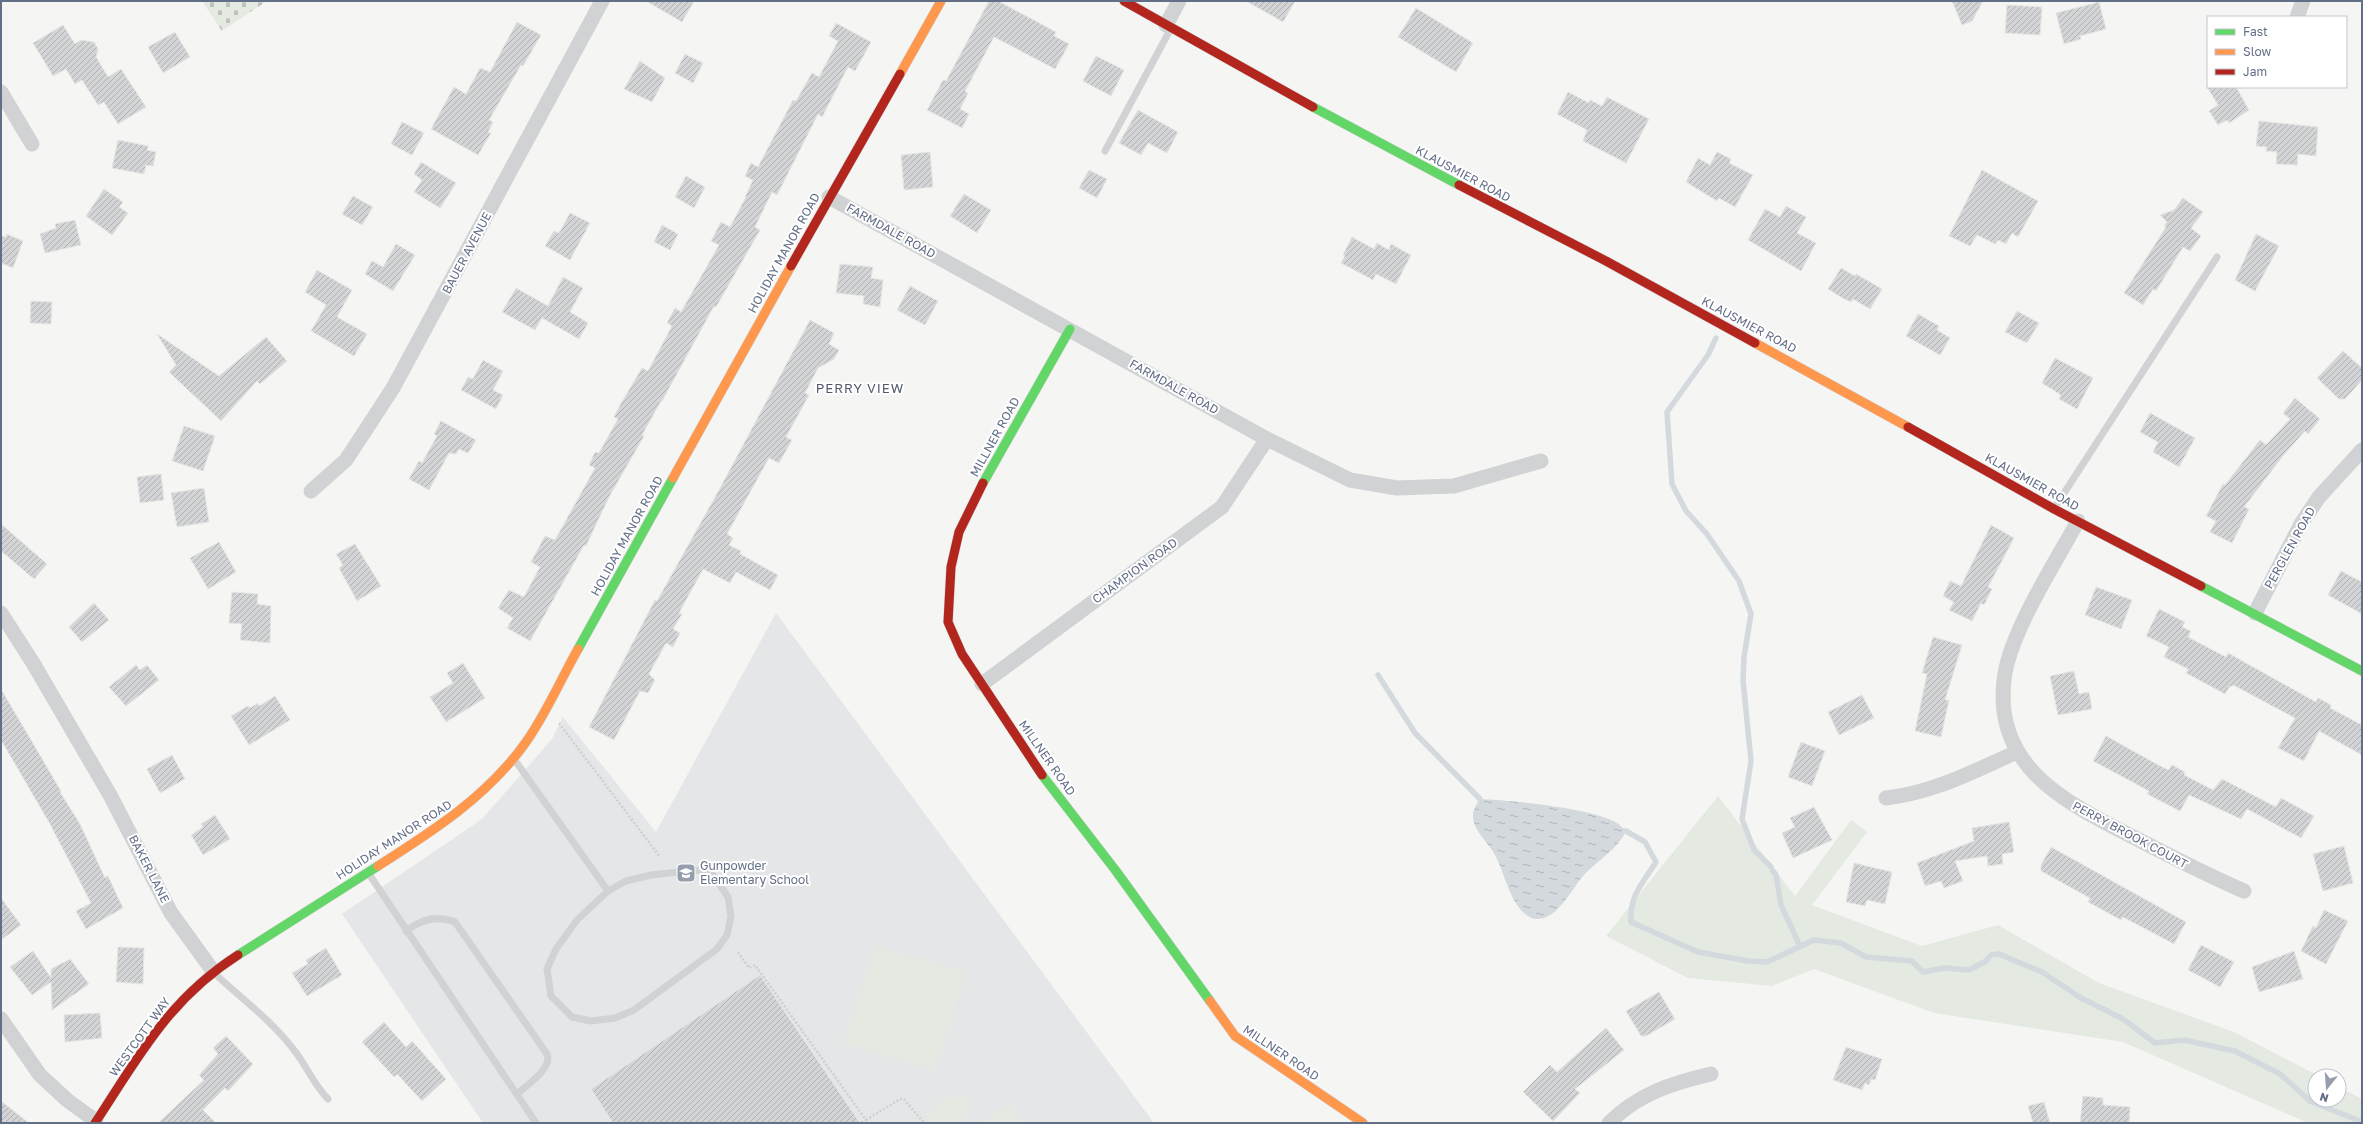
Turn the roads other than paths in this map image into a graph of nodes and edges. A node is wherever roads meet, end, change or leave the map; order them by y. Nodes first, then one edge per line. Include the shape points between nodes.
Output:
1 (602, 1) edge
2 (941, 1) edge
3 (1124, 1) edge
4 (1179, 1) edge
5 (2303, 1) edge
6 (2297, 16) edge
7 (1169, 26) junction
8 (1, 92) edge
9 (32, 144) dead end
10 (1105, 151) dead end
11 (829, 197) junction
12 (2217, 257) dead end
13 (1070, 329) junction
14 (1267, 439) junction
15 (2362, 450) edge
16 (1542, 461) dead end
17 (311, 491) dead end
18 (2054, 509) junction
19 (2078, 521) junction
20 (1, 613) edge
21 (2255, 613) junction
22 (2362, 671) edge
23 (982, 684) junction
24 (2017, 752) junction
25 (514, 758) junction
26 (1886, 798) dead end
27 (368, 872) junction
28 (608, 891) junction
29 (2244, 891) dead end
30 (406, 931) junction
31 (212, 972) junction
32 (1, 1019) edge
33 (1711, 1074) dead end
34 (517, 1094) junction
35 (328, 1099) dead end
36 (95, 1122) edge
37 (536, 1123) edge
38 (1363, 1123) edge
39 (1609, 1123) edge

1 - 17 street, BAUER AVENUE via 393,388 346,460
2 - 11 street, HOLIDAY MANOR ROAD
3 - 7 street, KLAUSMIER ROAD
4 - 7 street
5 - 6 street
7 - 10 lane
7 - 18 street, KLAUSMIER ROAD via 1292,96 1606,261
8 - 9 street
11 - 13 street, FARMDALE ROAD
11 - 25 street, HOLIDAY MANOR ROAD via 545,710
12 - 18 lane
13 - 14 street, FARMDALE ROAD
13 - 23 street, MILLNER ROAD via 980,488 959,532 951,567 948,622 962,654
14 - 16 street, FARMDALE ROAD via 1350,480 1397,488 1454,486
14 - 23 street, CHAMPION ROAD via 1222,507
15 - 21 street, PERGLEN ROAD via 2319,497 2301,524
18 - 19 street, KLAUSMIER ROAD
19 - 21 street, KLAUSMIER ROAD
19 - 24 street, PERRY BROOK COURT via 2027,614 2012,648 2005,673 2004,713
20 - 31 street, BAKER LANE via 110,795 171,913
21 - 22 street, KLAUSMIER ROAD
23 - 38 street, MILLNER ROAD via 1047,783 1116,871 1234,1036
24 - 26 street via 1942,786 1908,796
24 - 29 street, PERRY BROOK COURT via 2046,787 2080,810 2206,875
25 - 27 street, HOLIDAY MANOR ROAD via 464,809
25 - 28 lane
27 - 30 lane
27 - 31 street, HOLIDAY MANOR ROAD
28 - 28 lane via 577,920 556,949 547,969 551,996 572,1017 591,1021 615,1018 634,1010 717,949 727,935 731,916 728,897 720,884 713,875 697,870 651,875 626,881
30 - 34 lane
30 - 34 lane via 414,924 431,918 445,918 455,922 548,1054 548,1065
31 - 35 lane, BAKER LANE via 276,1030 297,1054
31 - 36 street, WESTCOTT WAY via 181,1000 161,1023
32 - 36 street via 40,1075
33 - 39 street via 1671,1084 1642,1096
34 - 37 lane

